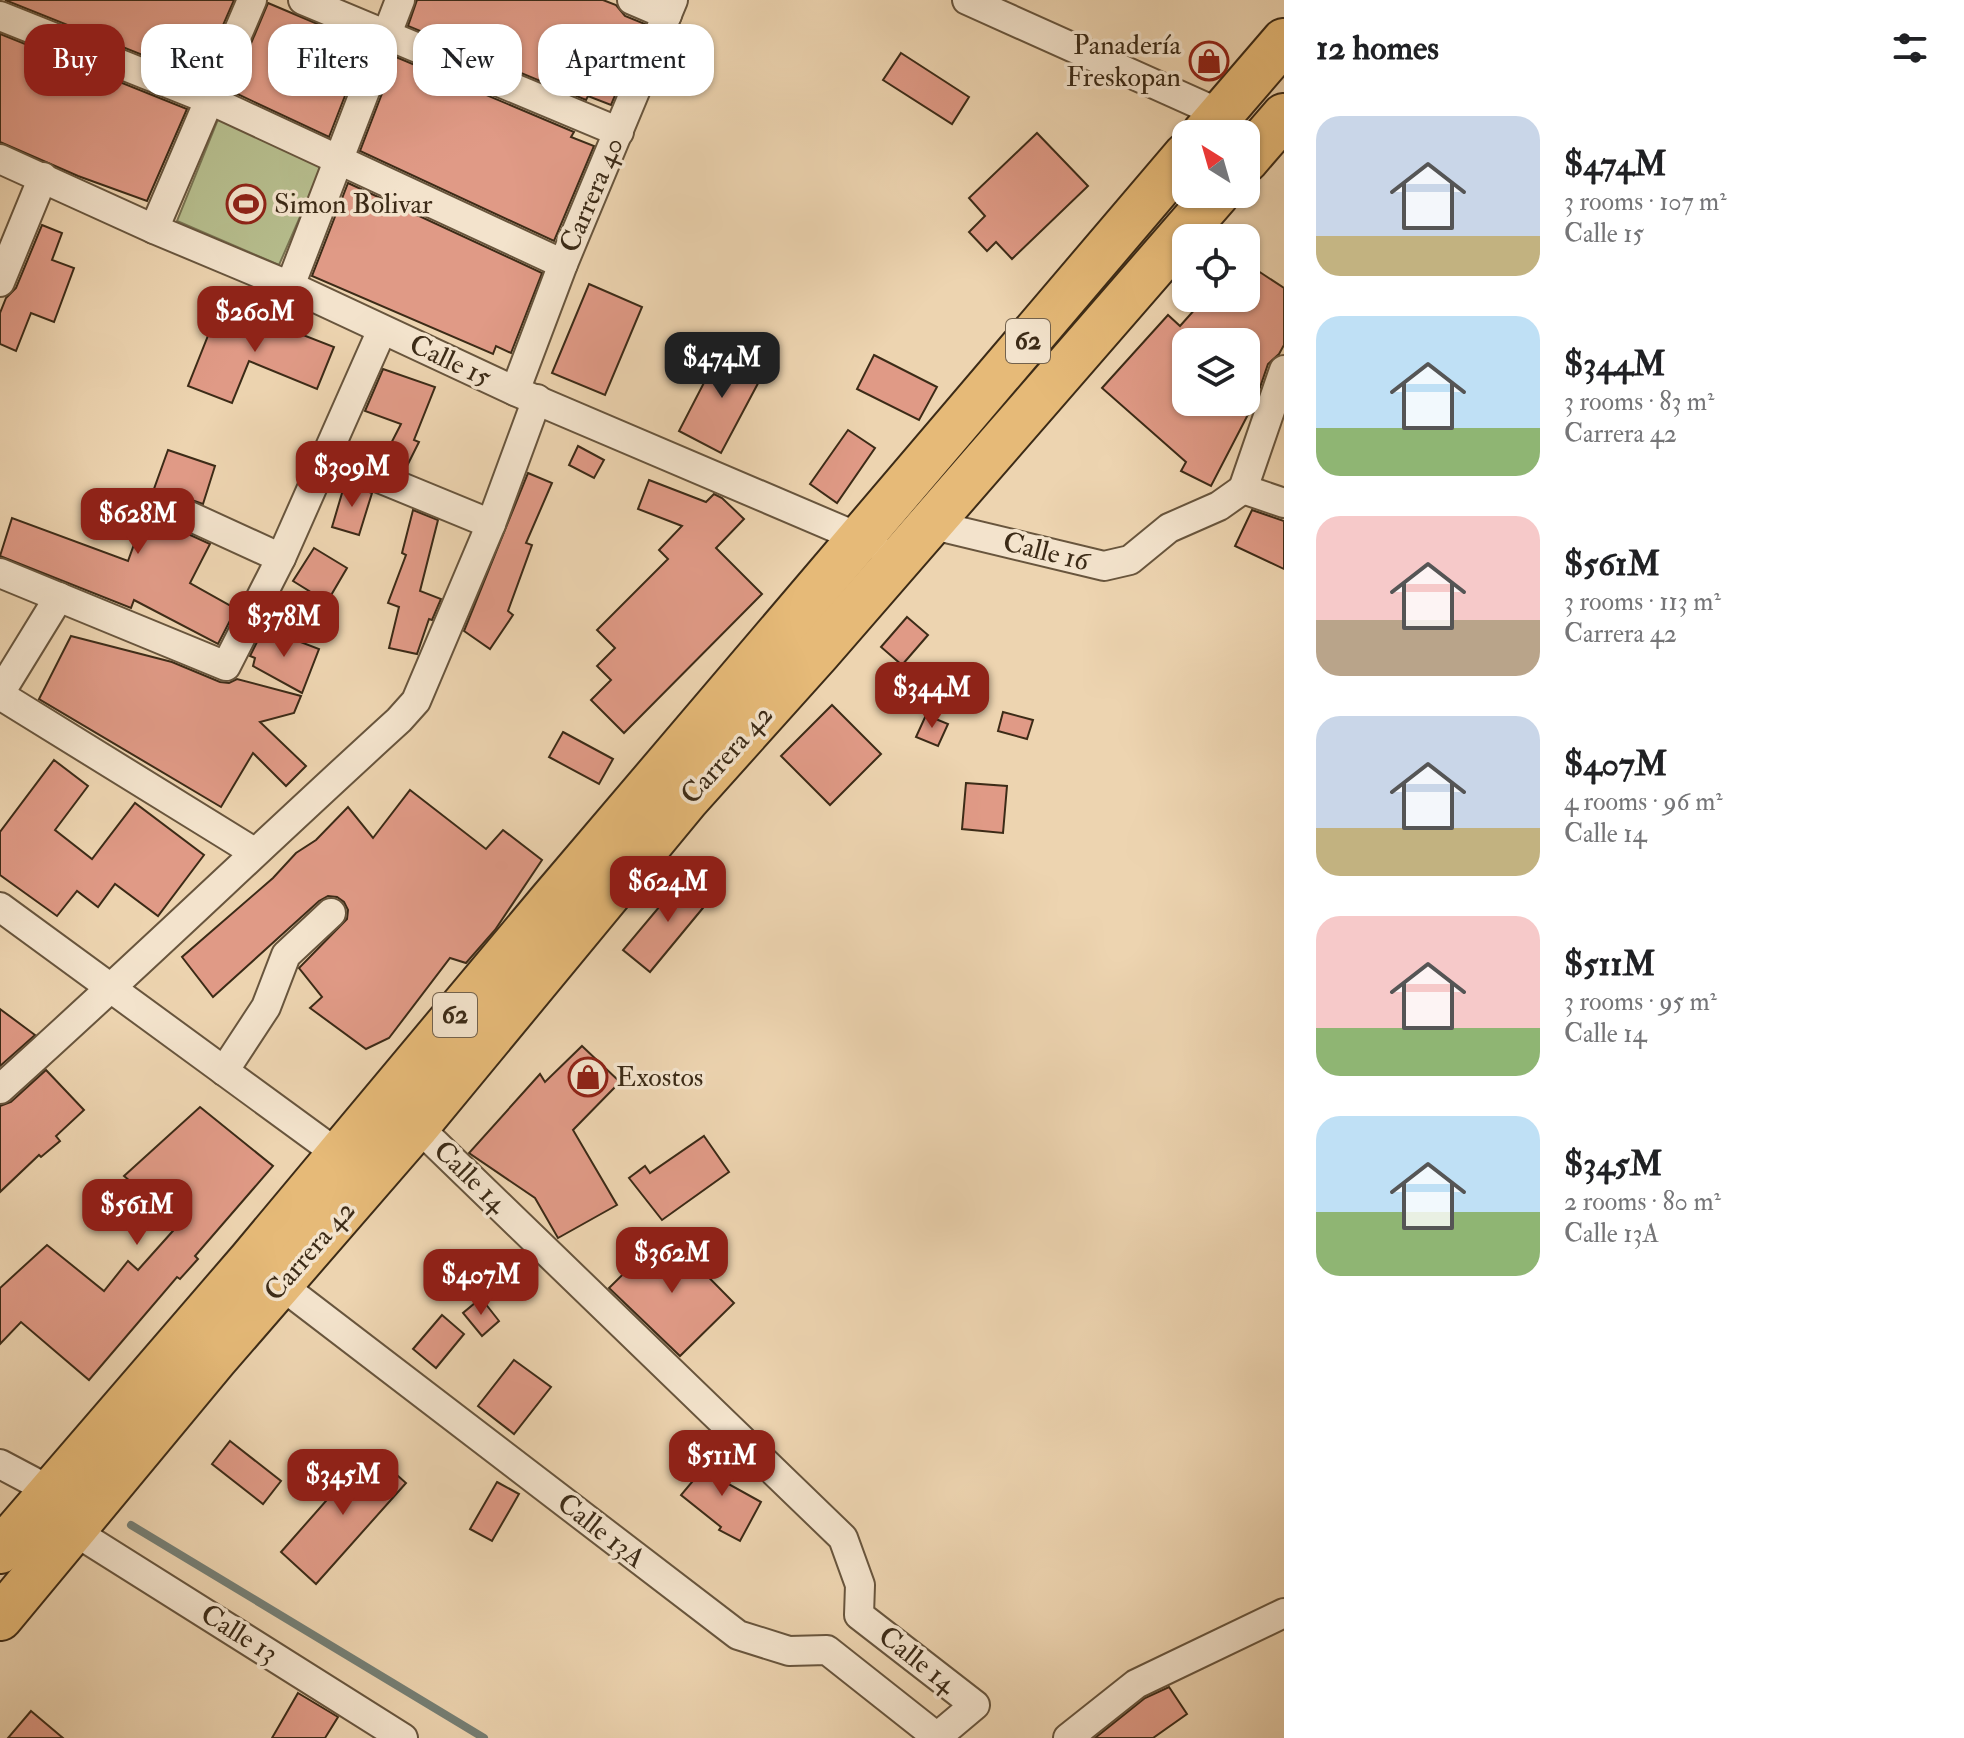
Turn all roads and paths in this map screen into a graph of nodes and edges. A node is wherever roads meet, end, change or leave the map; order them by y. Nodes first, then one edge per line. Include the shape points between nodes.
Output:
1 (252, 0) edge
2 (303, 0) edge
3 (400, 0) edge
4 (632, 0) edge
5 (967, 0) edge
6 (670, 8) edge
7 (0, 16) edge
8 (361, 24) edge
9 (391, 24) edge
10 (397, 39) edge
11 (1284, 41) edge
12 (364, 96) edge
13 (210, 100) junction
14 (1284, 116) edge
15 (1204, 120) edge
16 (1215, 120) edge
17 (619, 132) junction
18 (1260, 144) edge
19 (0, 159) edge
20 (340, 160) junction
21 (1172, 171) edge
22 (43, 177) junction
23 (1205, 208) edge
24 (154, 229) junction
25 (563, 264) junction
26 (0, 282) edge
27 (290, 286) junction
28 (382, 330) junction
29 (1284, 370) edge
30 (526, 395) junction
31 (328, 457) junction
32 (1243, 489) junction
33 (1284, 503) edge
34 (187, 515) dead end
35 (491, 524) junction
36 (858, 538) junction
37 (917, 539) junction
38 (281, 558) junction
39 (0, 573) edge
40 (59, 597) junction
41 (0, 694) edge
42 (254, 852) junction
43 (0, 907) edge
44 (331, 913) dead end
45 (112, 989) junction
46 (224, 1071) junction
47 (0, 1089) edge
48 (417, 1126) junction
49 (339, 1155) junction
50 (281, 1285) junction
51 (0, 1464) edge
52 (51, 1491) junction
53 (74, 1531) junction
54 (0, 1551) edge
55 (1284, 1613) edge
56 (859, 1615) junction
57 (0, 1618) edge
58 (827, 1650) junction
59 (937, 1737) edge
60 (403, 1738) edge
61 (1068, 1738) edge

1 - 13 street
2 - 8 street
3 - 9 street
4 - 6 street
5 - 15 street
6 - 17 street, Carrera 40
7 - 13 street
10 - 17 street
11 - 16 highway
12 - 20 street
13 - 20 street
13 - 24 street
14 - 18 highway
17 - 25 street, Carrera 40
19 - 22 street, Calle 15
20 - 25 street
20 - 27 street
21 - 36 highway, Carrera 42 / 62
22 - 24 street, Calle 15
22 - 26 street
23 - 37 highway, Carrera 42 / 62
24 - 27 street, Calle 15
25 - 30 street, Carrera 40
27 - 28 street, Calle 15
28 - 30 street, Calle 15
28 - 31 street
29 - 32 street
30 - 35 street, Carrera 40
30 - 36 street, Calle 15
31 - 35 street
31 - 38 street
32 - 33 street
32 - 37 street, Calle 16 via 1169,528 1130,560 1104,566
34 - 38 street
35 - 42 street, Carrera 40 via 416,701
36 - 37 street, Calle 15
36 - 49 highway, Carrera 42 / 62
37 - 48 highway, Carrera 42 / 62 via 687,799
38 - 40 street via 226,666
39 - 40 street
40 - 41 street
41 - 42 street
42 - 45 street, Carrera 40
43 - 45 street
44 - 46 street via 286,955 266,1007
45 - 46 street
45 - 47 street, Carrera 40
46 - 49 street
48 - 50 highway, Carrera 42 / 62
48 - 56 street, Calle 14 via 843,1538 860,1585
49 - 52 highway, Carrera 42 / 62
50 - 53 highway, Carrera 42 / 62
50 - 58 street, Calle 13A via 738,1635 789,1651
51 - 52 street
52 - 54 highway, Carrera 42 / 62
53 - 57 highway, Carrera 42 / 62
53 - 60 street, Calle 13
55 - 61 street via 1136,1684
56 - 58 street
56 - 59 street, Calle 14 via 975,1705
58 - 59 street

